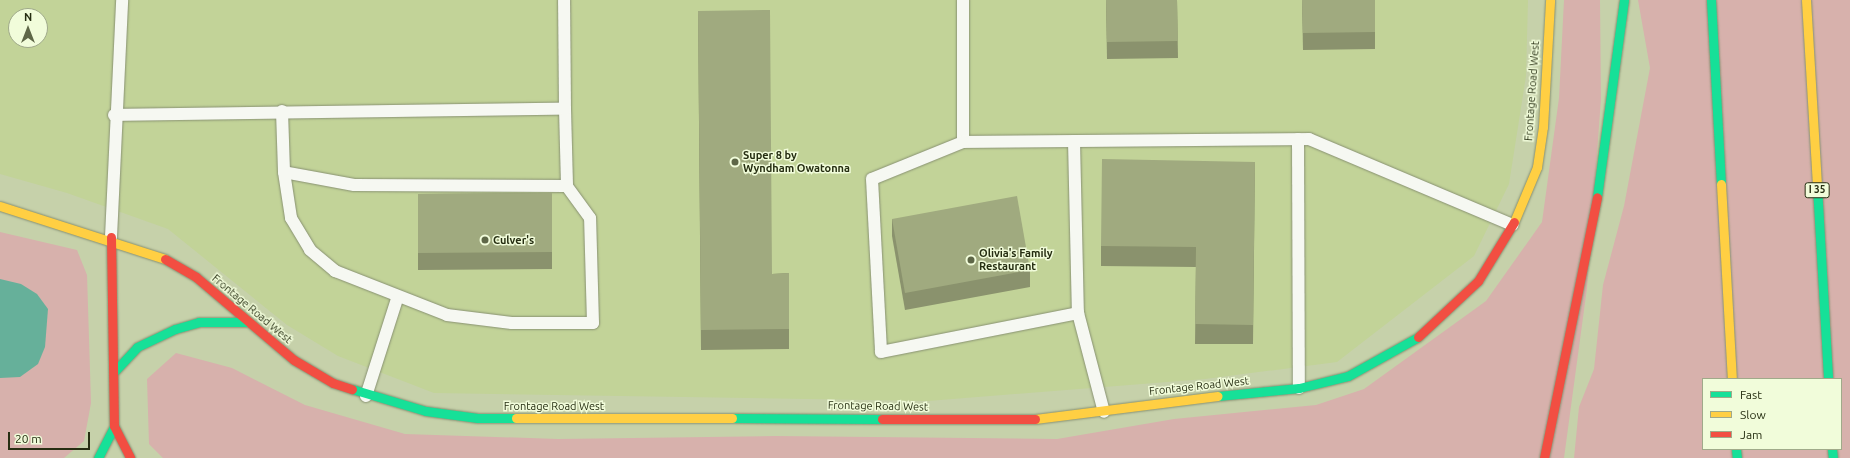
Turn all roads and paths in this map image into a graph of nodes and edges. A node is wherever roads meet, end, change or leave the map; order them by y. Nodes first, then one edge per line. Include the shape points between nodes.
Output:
1 (122, 0) edge
2 (564, 0) edge
3 (963, 0) edge
4 (1550, 0) edge
5 (1624, 0) edge
6 (1711, 0) edge
7 (1806, 0) edge
8 (565, 109) junction
9 (282, 111) junction
10 (114, 115) junction
11 (1298, 139) junction
12 (1074, 141) junction
13 (963, 142) junction
14 (284, 172) junction
15 (567, 186) junction
16 (0, 206) edge
17 (1512, 225) junction
18 (111, 237) junction
19 (397, 299) junction
20 (1078, 313) junction
21 (247, 322) junction
22 (114, 372) junction
23 (1732, 378) edge
24 (1828, 378) edge
25 (1299, 388) junction
26 (366, 396) junction
27 (1104, 412) junction
28 (114, 426) junction
29 (98, 458) edge
30 (130, 458) edge
31 (1544, 458) edge

1 - 10 lane
2 - 8 lane
3 - 13 lane
4 - 17 main road, Frontage Road West via 1544,127 1537,167
5 - 31 main road via 1602,172
6 - 23 main road
7 - 24 main road, I 35
8 - 9 lane
8 - 15 lane
9 - 10 lane
9 - 14 lane
10 - 18 lane
11 - 12 lane
11 - 17 lane via 1309,139
11 - 25 lane
12 - 13 lane
12 - 20 lane
13 - 20 lane via 872,179 881,352
14 - 15 lane via 354,185
14 - 19 lane via 291,218 310,250 335,272
15 - 19 lane via 590,218 593,323 512,324 447,315
16 - 18 main road, Frontage Road West
17 - 25 main road, Frontage Road West via 1478,281 1416,338 1348,376
18 - 21 main road, Frontage Road West via 159,255 196,277
18 - 22 main road
19 - 26 lane
20 - 27 lane
21 - 22 main road via 199,322 174,329 137,347
21 - 26 main road, Frontage Road West via 294,360 333,383
22 - 28 main road
25 - 27 main road, Frontage Road West via 1173,400
26 - 27 main road, Frontage Road West via 426,411 478,418 1038,419
28 - 29 main road
28 - 30 main road

